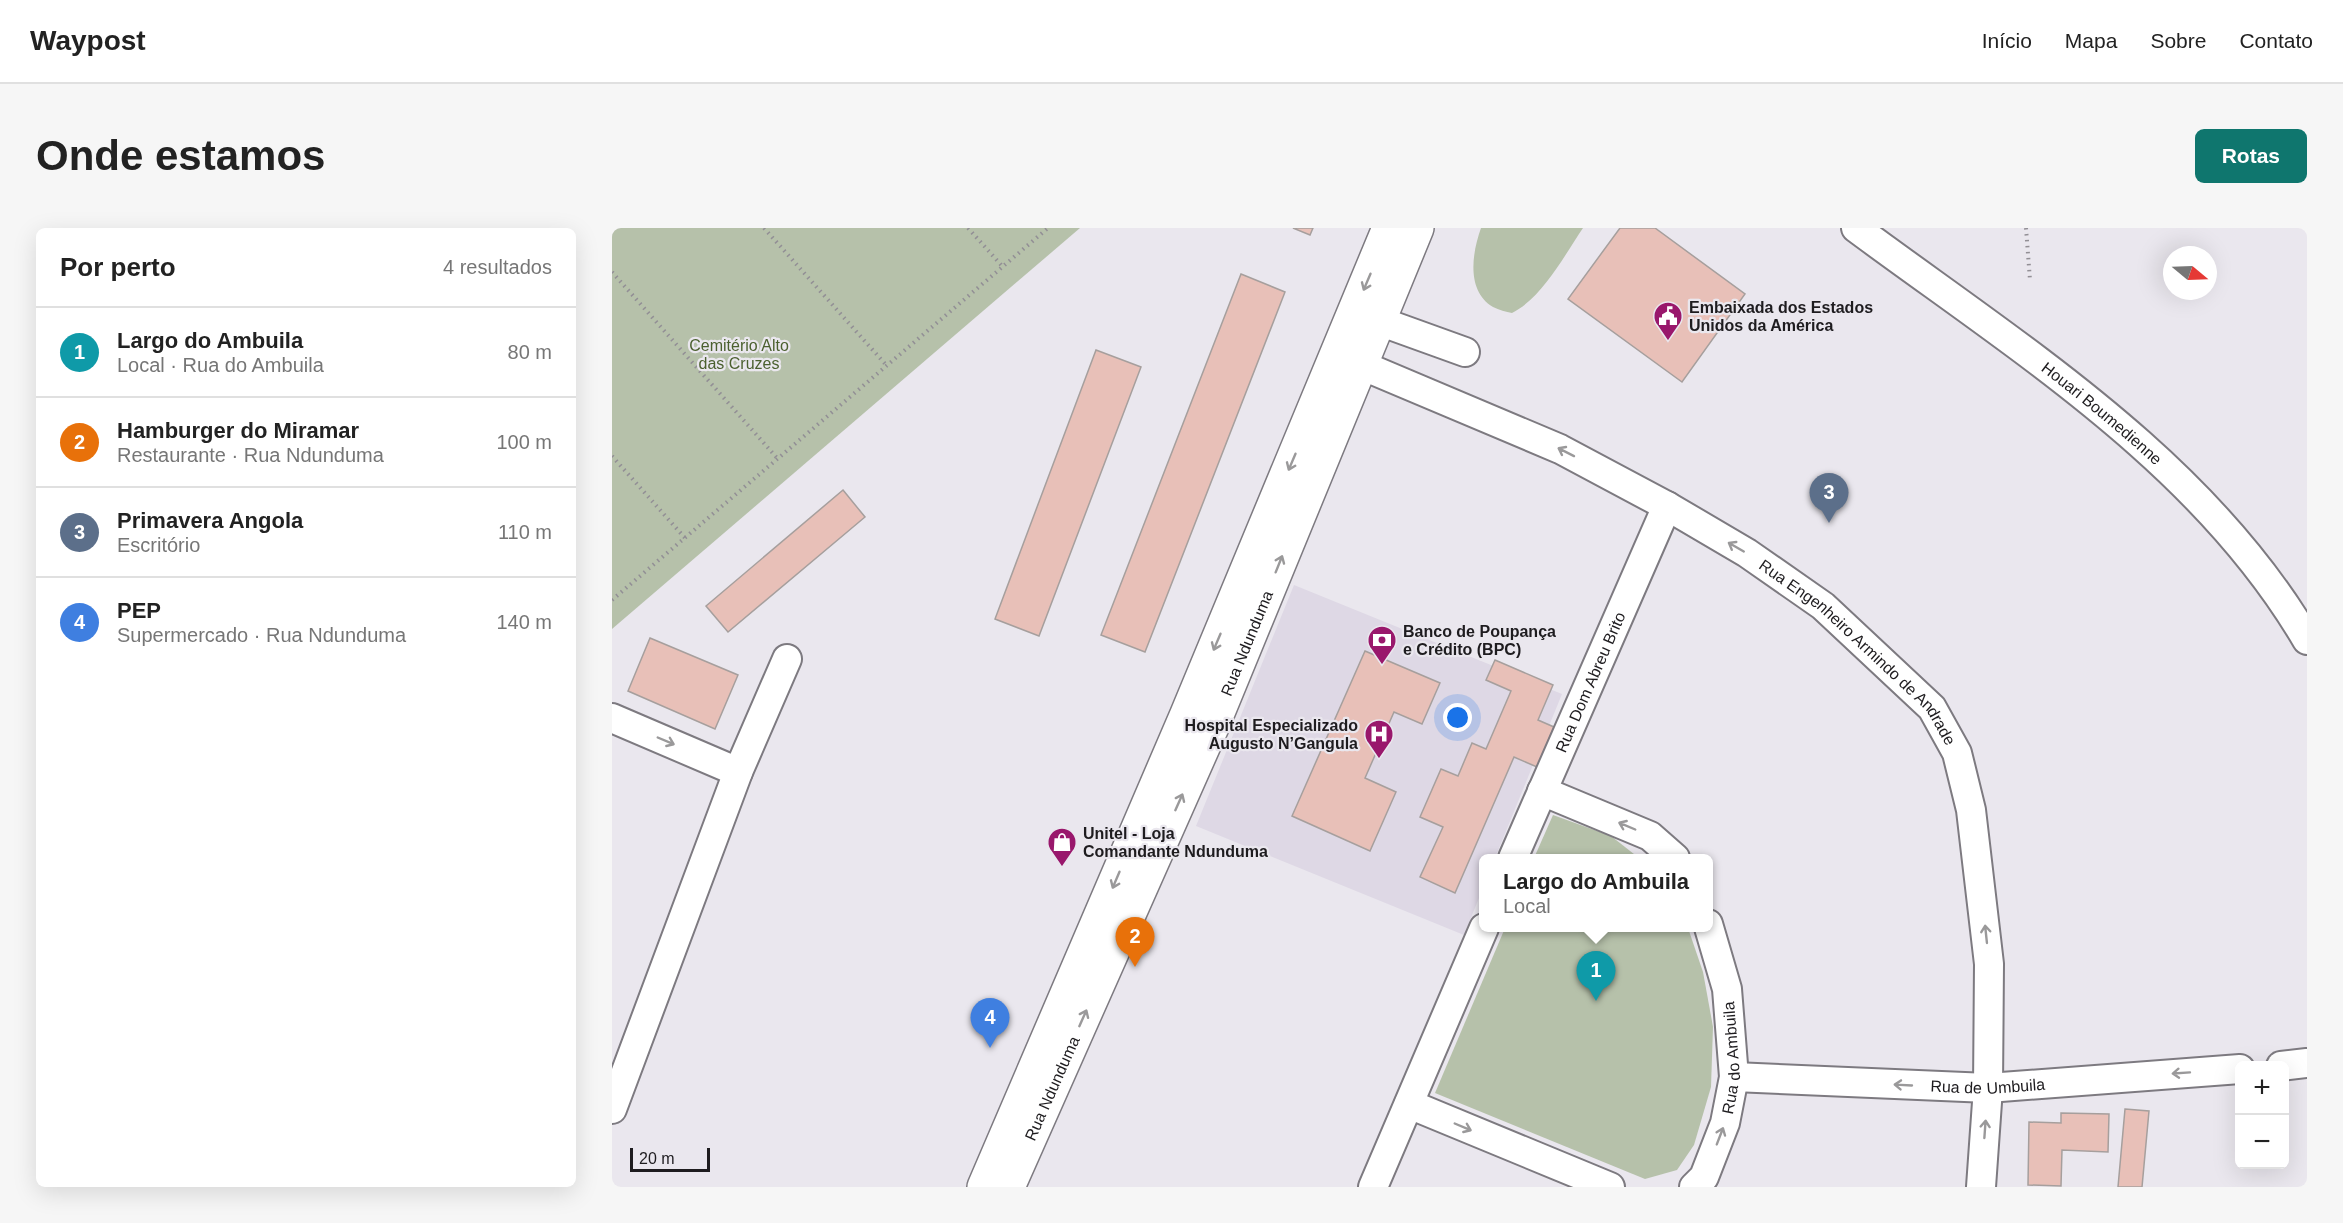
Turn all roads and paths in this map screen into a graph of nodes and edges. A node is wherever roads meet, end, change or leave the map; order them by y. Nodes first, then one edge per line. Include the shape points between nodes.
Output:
1 (764, 228) edge
2 (968, 228) edge
3 (1048, 228) edge
4 (1389, 228) edge
5 (1417, 228) edge
6 (1856, 228) edge
7 (2026, 228) edge
8 (1003, 267) junction
9 (612, 272) edge
10 (2030, 280) dead end
11 (1378, 321) junction
12 (1465, 352) dead end
13 (1361, 365) junction
14 (887, 366) junction
15 (612, 456) edge
16 (778, 459) junction
17 (1667, 506) junction
18 (685, 538) junction
19 (612, 600) edge
20 (2307, 640) edge
21 (787, 659) dead end
22 (612, 718) edge
23 (738, 772) junction
24 (1542, 791) junction
25 (1515, 854) edge
26 (1670, 854) edge
27 (1482, 932) edge
28 (1710, 932) edge
29 (2307, 1064) edge
30 (2289, 1065) edge
31 (2235, 1069) edge
32 (1734, 1077) junction
33 (617, 1080) edge
34 (1988, 1088) junction
35 (1409, 1104) junction
36 (612, 1109) edge
37 (984, 1187) edge
38 (1008, 1187) edge
39 (1373, 1187) edge
40 (1610, 1187) edge
41 (1694, 1187) edge
42 (1981, 1187) edge

1 - 14 path
2 - 8 path
3 - 8 path
4 -> 37 main road, Rua Ndunduma via 1178,736
5 - 11 main road, Rua Ndunduma
6 - 20 street, Houari Boumedienne via 2115,421 2180,480 2240,545
7 - 10 path
8 - 14 path
9 - 16 path
11 - 12 street
11 - 13 main road, Rua Ndunduma
17 -> 13 street, Rua Engenheiro Armindo de Andrade via 1560,448
38 -> 13 main road, Rua Ndunduma via 1212,727
14 - 16 path
15 - 18 path
16 - 18 path
17 - 24 street, Rua Dom Abreu Brito
34 -> 17 street, Rua Engenheiro Armindo de Andrade via 1989,964 1971,810 1957,753 1932,708 1823,606 1747,553
18 - 19 path
21 - 23 street
22 -> 23 street
23 - 33 street
24 - 25 street, Rua Dom Abreu Brito
26 -> 24 street via 1650,836
27 - 35 street
28 - 32 street, Rua do Ambuila via 1727,989
29 - 30 street
31 -> 34 street, Rua de Umbuila
34 -> 32 street, Rua de Umbuila
41 -> 32 street, Rua do Ambuila via 1704,1177 1725,1123
33 - 36 street
42 -> 34 street, Rua Engenheiro Armindo de Andrade
35 - 39 street
35 -> 40 street

